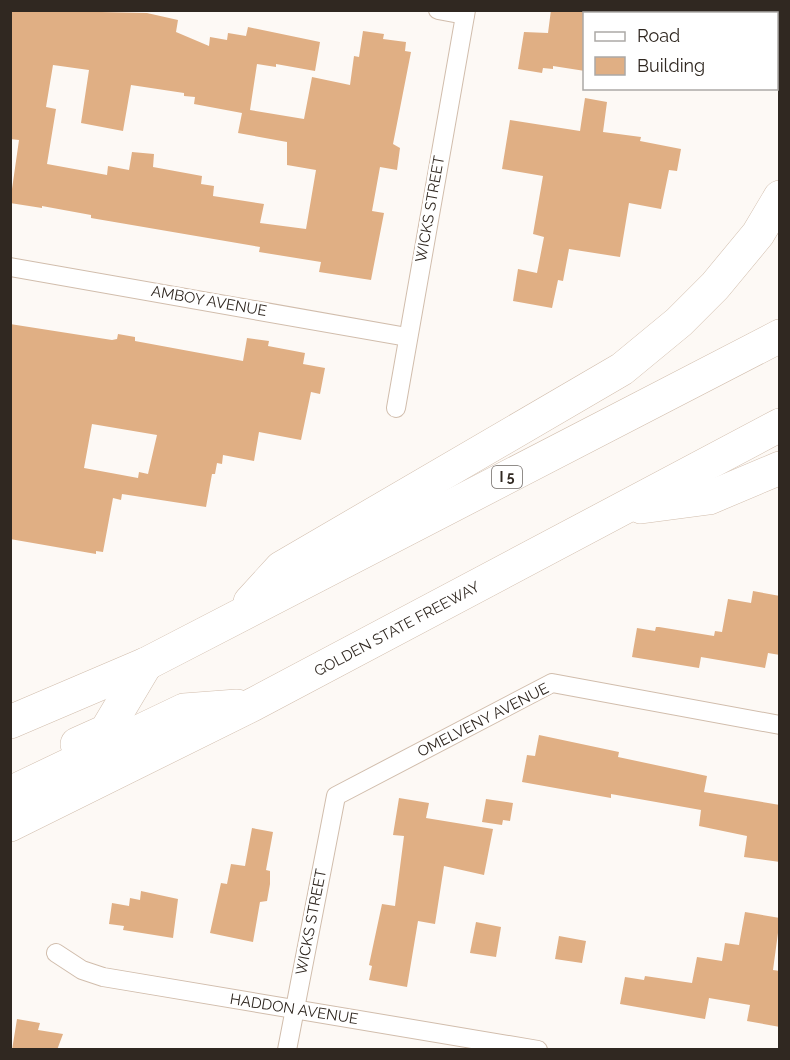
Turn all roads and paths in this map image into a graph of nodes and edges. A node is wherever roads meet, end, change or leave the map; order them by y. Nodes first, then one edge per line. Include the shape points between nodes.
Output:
1 (438, 10) edge
2 (465, 13) edge
3 (780, 197) edge
4 (10, 267) edge
5 (407, 336) junction
6 (780, 336) edge
7 (396, 408) dead end
8 (780, 425) edge
9 (780, 468) edge
10 (621, 510) junction
11 (235, 618) junction
12 (146, 664) junction
13 (254, 704) junction
14 (10, 722) edge
15 (780, 725) edge
16 (10, 775) edge
17 (10, 793) edge
18 (336, 796) joint
19 (10, 825) edge
20 (56, 953) dead end
21 (294, 1008) junction
22 (287, 1050) edge
23 (538, 1050) edge

1 - 2 street
2 - 5 street, WICKS STREET
3 - 11 highway via 758,234 715,286 679,322 621,369 281,568
4 - 5 street, AMBOY AVENUE
5 - 7 street, WICKS STREET
6 - 11 highway, I 5
8 - 10 highway, GOLDEN STATE FREEWAY
9 - 10 highway via 709,498
10 - 13 highway, GOLDEN STATE FREEWAY
11 - 12 highway, I 5
12 - 14 highway, I 5
12 - 16 highway via 106,731
13 - 17 highway via 184,710
13 - 19 highway, GOLDEN STATE FREEWAY
15 - 18 street, OMELVENY AVENUE via 552,683
18 - 21 street, WICKS STREET
20 - 21 street, HADDON AVENUE via 82,970 103,977
21 - 22 street, WICKS STREET
21 - 23 street, HADDON AVENUE

